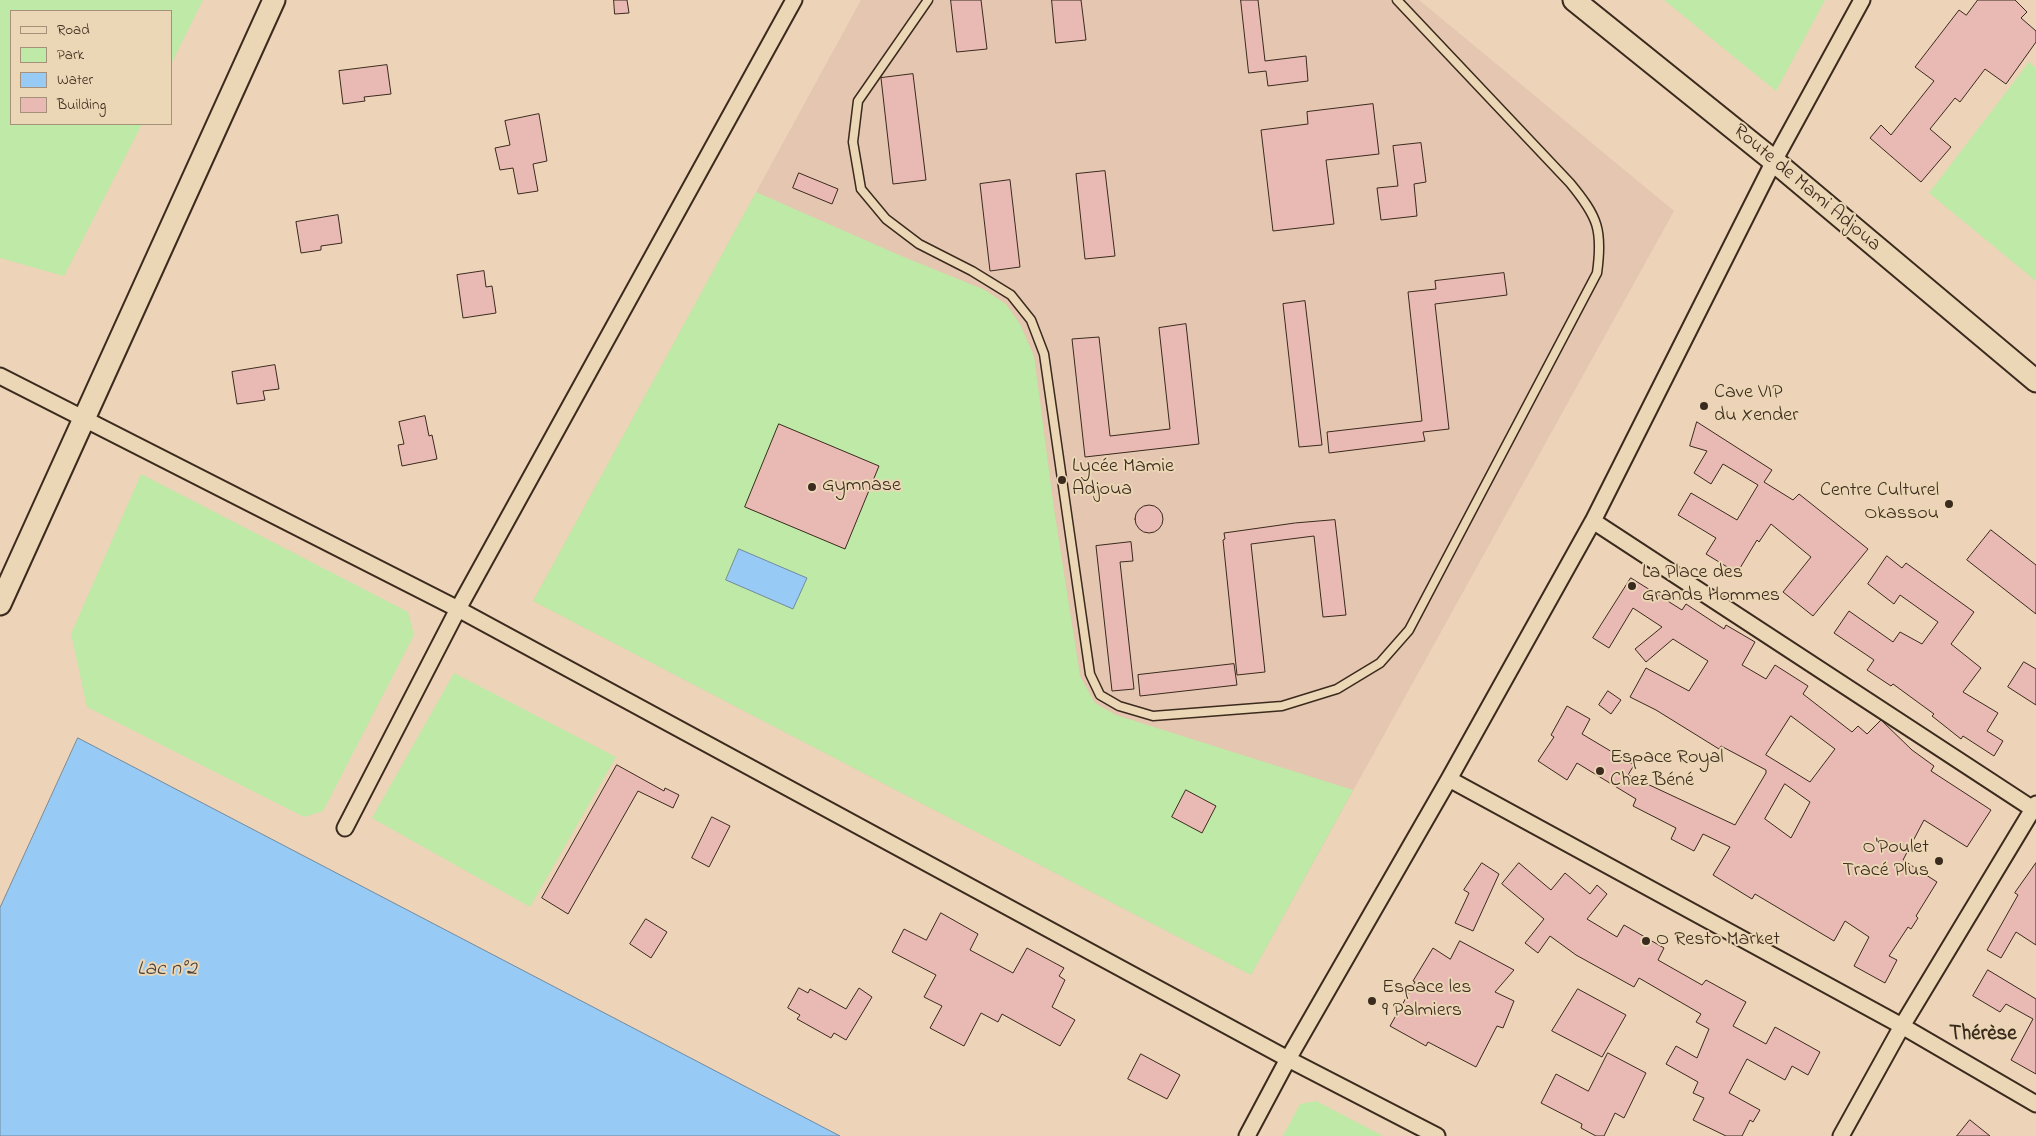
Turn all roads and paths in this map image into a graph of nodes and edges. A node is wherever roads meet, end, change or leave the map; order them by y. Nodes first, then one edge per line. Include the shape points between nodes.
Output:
1 (274, 0) edge
2 (794, 0) edge
3 (928, 0) edge
4 (1397, 0) edge
5 (1574, 0) edge
6 (1862, 0) edge
7 (1774, 162) junction
8 (0, 376) edge
9 (2036, 381) edge
10 (83, 420) junction
11 (1593, 521) junction
12 (0, 604) edge
13 (458, 609) junction
14 (1450, 779) junction
15 (2035, 808) edge
16 (345, 828) dead end
17 (1902, 1026) junction
18 (1288, 1060) junction
19 (2036, 1104) edge
20 (1247, 1136) edge
21 (1437, 1136) edge
22 (1841, 1136) edge

1 - 10 street
2 - 13 street
3 - 4 lane via 858,100 853,142 861,189 886,219 919,244 1011,295 1031,320 1044,354 1090,674 1100,695 1119,706 1153,716 1282,706 1337,689 1380,663 1409,630 1597,273 1598,227 1590,207
5 - 7 street, Route de Mami Adjoua
6 - 7 street
7 - 9 street, Route de Mami Adjoua
7 - 11 street
8 - 10 street
10 - 12 street
10 - 13 street
11 - 14 street
11 - 15 street
13 - 16 street
13 - 18 street
14 - 17 street
14 - 18 street
15 - 17 street
17 - 19 street
17 - 22 street
18 - 20 street
18 - 21 street

